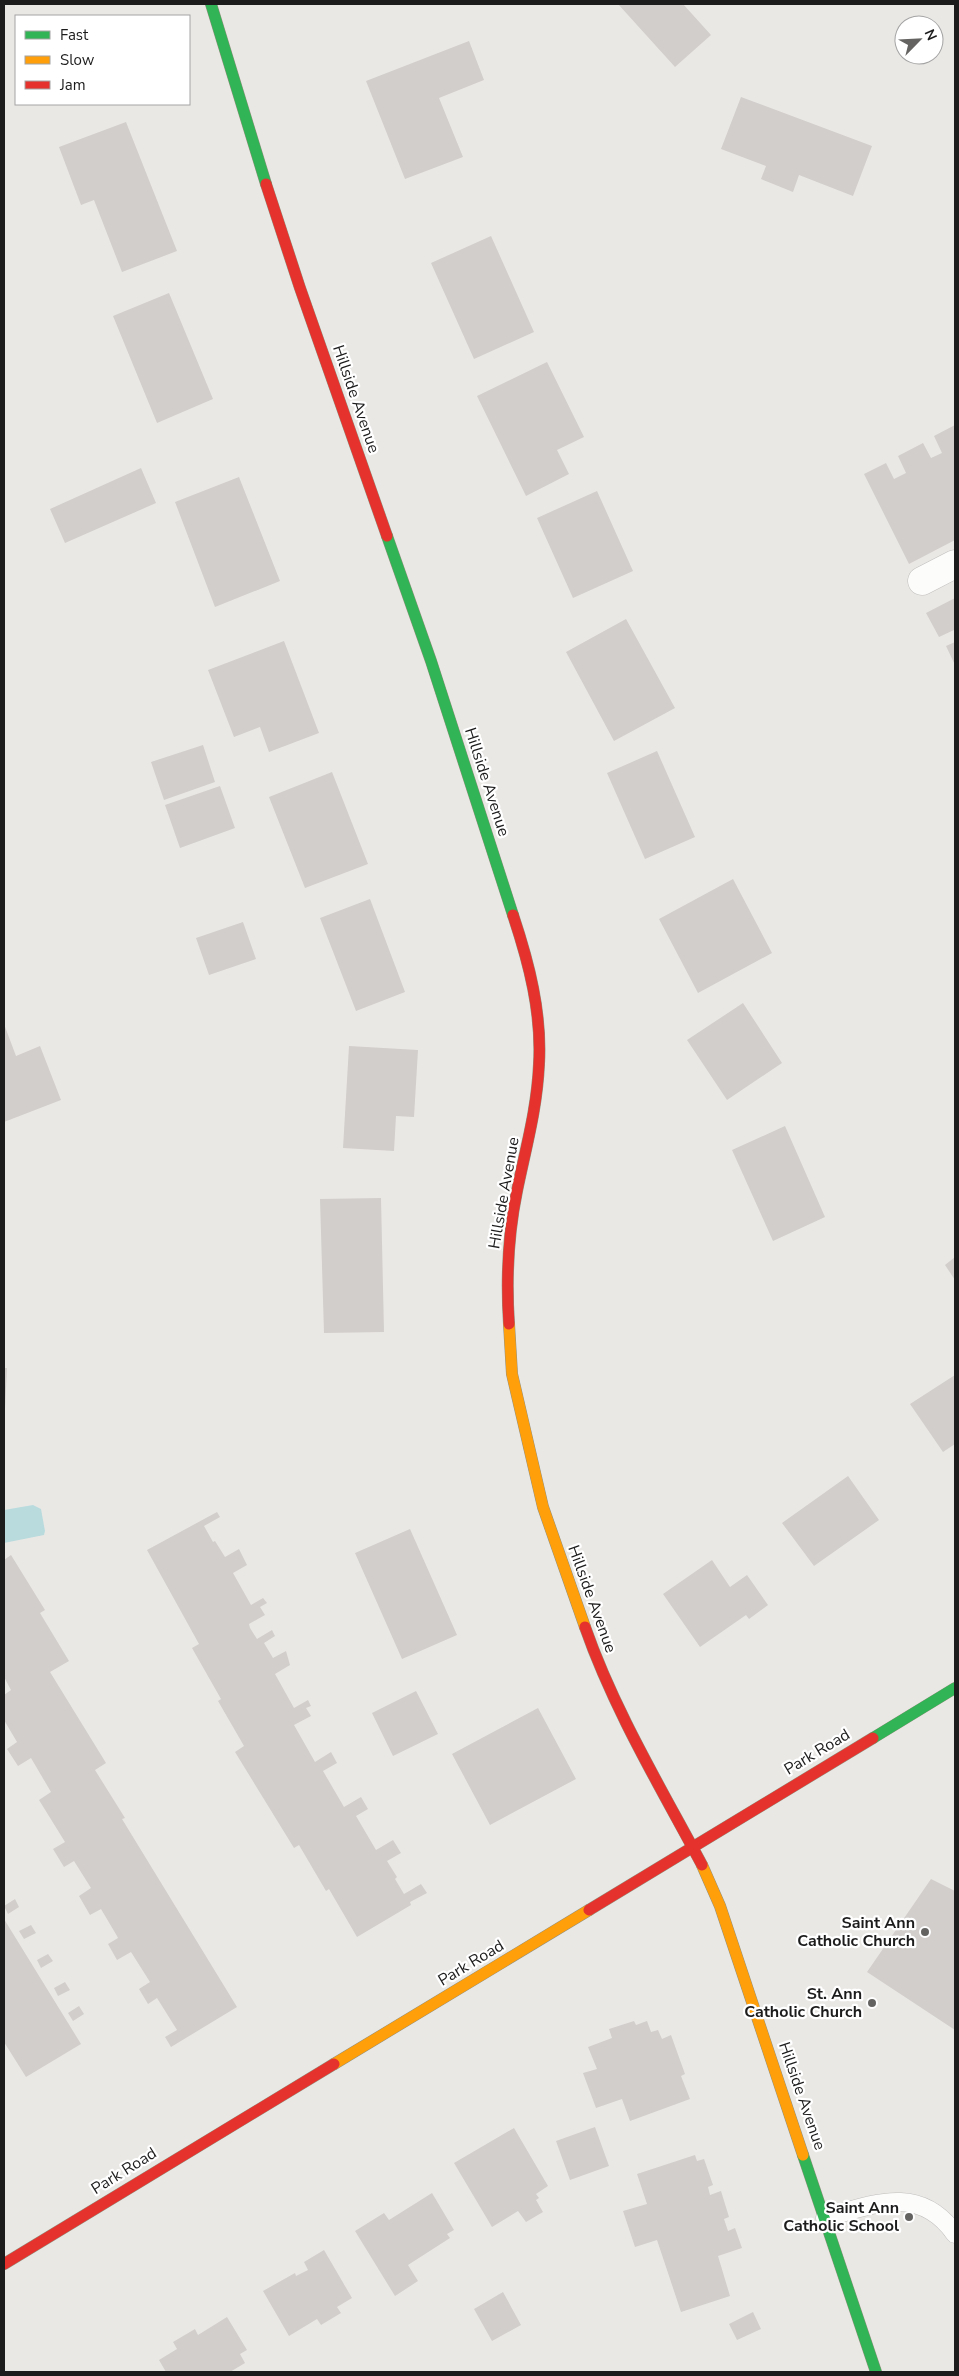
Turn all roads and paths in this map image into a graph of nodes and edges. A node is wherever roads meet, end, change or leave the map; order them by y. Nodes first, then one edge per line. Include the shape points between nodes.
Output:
1 (211, 4) edge
2 (955, 564) edge
3 (922, 581) dead end
4 (955, 1688) edge
5 (693, 1847) junction
6 (825, 2218) junction
7 (955, 2234) edge
8 (4, 2264) edge
9 (876, 2372) edge

1 - 5 street, Hillside Avenue via 300,288 431,661 529,964 539,1030 539,1064 532,1130 517,1192 507,1265 506,1301 515,1392 543,1507 595,1656 610,1691
2 - 3 street
4 - 5 street, Park Road
5 - 6 street, Hillside Avenue via 720,1906
5 - 8 street, Park Road
6 - 7 lane via 898,2200 926,2206
6 - 9 street, Hillside Avenue

